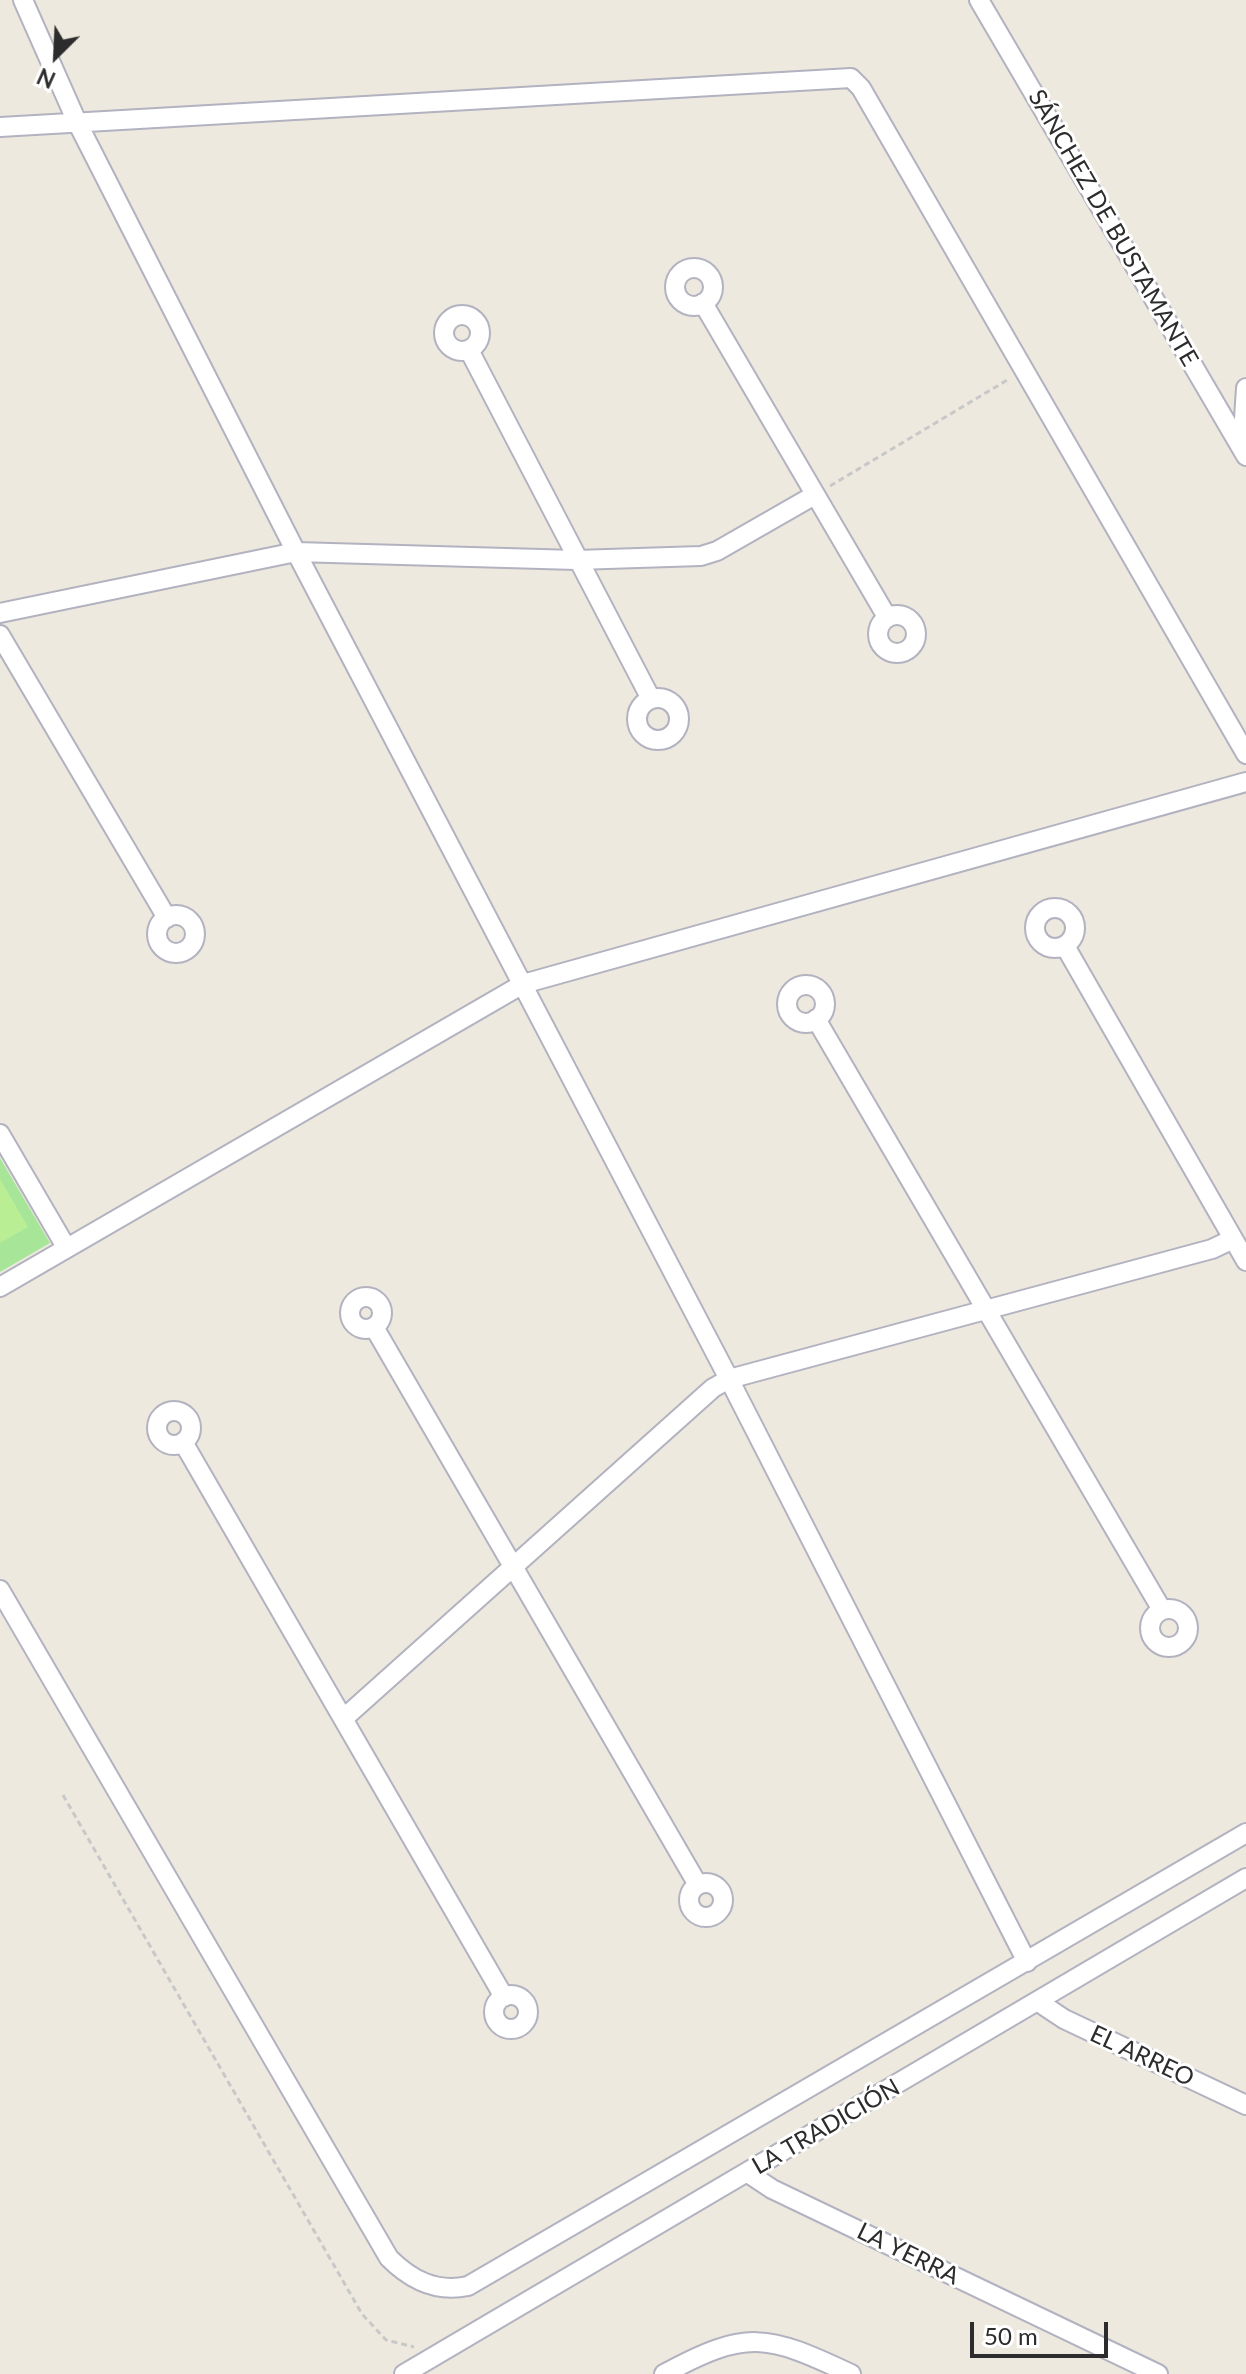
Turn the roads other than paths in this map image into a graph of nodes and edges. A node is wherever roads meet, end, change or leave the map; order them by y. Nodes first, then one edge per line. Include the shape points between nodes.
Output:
1 (23, 0) edge
2 (979, 0) edge
3 (77, 122) junction
4 (0, 127) edge
5 (703, 303) dead end
6 (469, 350) dead end
7 (1246, 388) edge
8 (1245, 451) edge
9 (813, 496) junction
10 (296, 552) junction
11 (576, 560) junction
12 (0, 613) edge
13 (887, 617) dead end
14 (0, 635) edge
15 (651, 699) dead end
16 (1246, 754) edge
17 (1246, 782) edge
18 (167, 918) dead end
19 (1065, 946) dead end
20 (523, 984) junction
21 (816, 1019) dead end
22 (0, 1134) edge
23 (1233, 1239) junction
24 (66, 1247) junction
25 (1246, 1261) edge
26 (0, 1287) edge
27 (983, 1309) junction
28 (374, 1327) dead end
29 (729, 1379) junction
30 (183, 1442) dead end
31 (514, 1565) junction
32 (0, 1590) edge
33 (1162, 1610) dead end
34 (343, 1719) junction
35 (1246, 1833) edge
36 (1246, 1878) edge
37 (698, 1885) dead end
38 (1027, 1962) junction
39 (504, 1997) dead end
40 (1040, 2003) junction
41 (1246, 2105) edge
42 (748, 2173) junction
43 (404, 2374) edge
44 (664, 2374) edge
45 (851, 2374) edge
46 (1158, 2374) edge

1 - 3 street
2 - 8 street, SÁNCHEZ DE BUSTAMANTE
3 - 4 street
3 - 10 street
3 - 16 street via 851,78
5 - 9 street
6 - 11 street
7 - 8 street
9 - 11 street via 701,556
9 - 13 street
10 - 11 street
10 - 12 street
10 - 20 street
11 - 15 street
14 - 18 street
17 - 20 street
19 - 23 street
20 - 24 street
20 - 29 street
21 - 27 street
22 - 24 street
23 - 25 street
23 - 27 street
24 - 26 street
27 - 29 street
27 - 33 street
28 - 31 street
29 - 31 street
29 - 38 street
30 - 34 street
31 - 34 street
31 - 37 street
32 - 38 street via 389,2258 420,2282 444,2289 468,2286
34 - 39 street
35 - 38 street
36 - 40 street, LA TRADICIÓN
40 - 41 street, EL ARREO
40 - 42 street, LA TRADICIÓN
42 - 43 street, LA TRADICIÓN
42 - 46 street, LA YERRA
44 - 45 street via 724,2344 753,2341 788,2347

